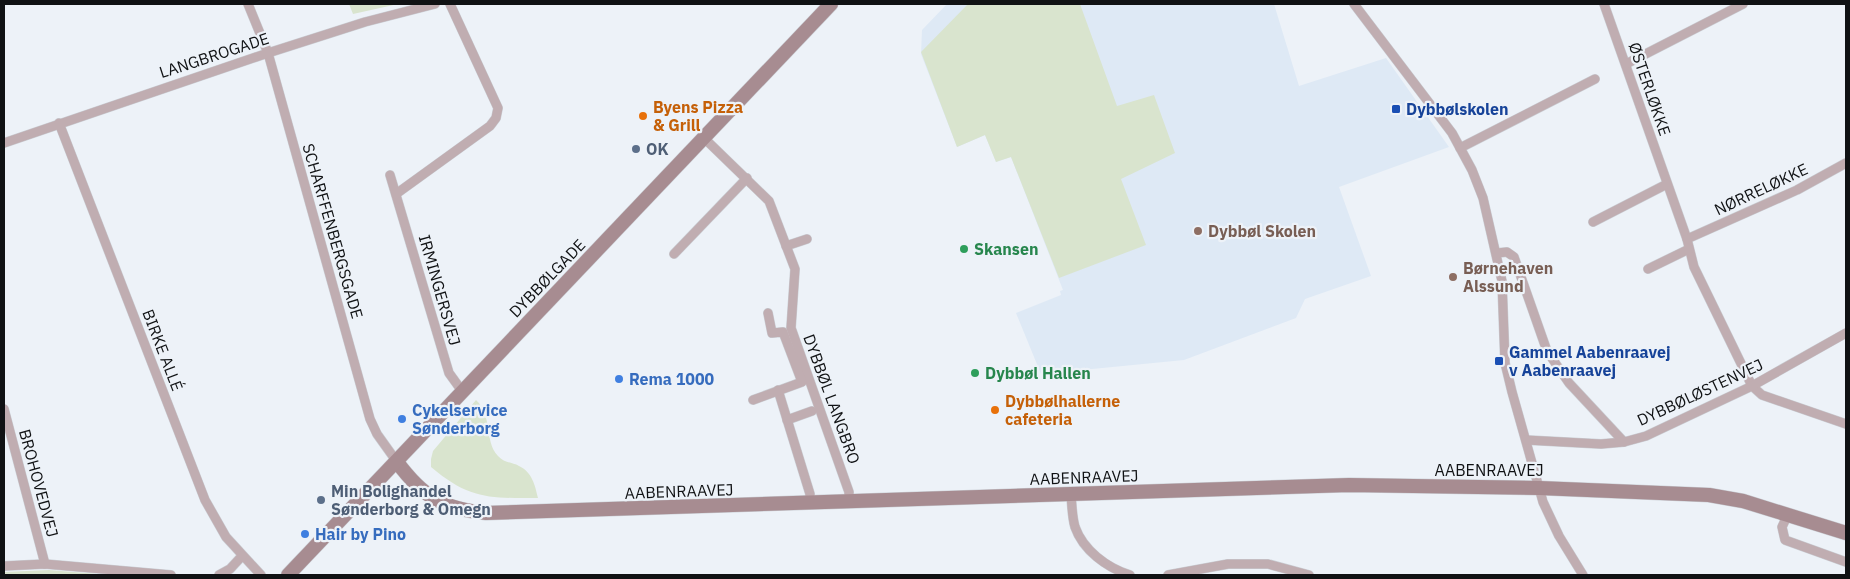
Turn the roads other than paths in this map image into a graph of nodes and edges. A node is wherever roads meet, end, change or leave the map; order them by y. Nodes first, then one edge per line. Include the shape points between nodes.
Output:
1 (248, 4) edge
2 (435, 4) edge
3 (450, 4) edge
4 (831, 4) edge
5 (1355, 4) edge
6 (1604, 4) edge
7 (1739, 5) edge
8 (268, 53) junction
9 (1626, 64) junction
10 (1594, 79) dead end
11 (59, 123) junction
12 (704, 138) junction
13 (4, 143) edge
14 (1460, 148) junction
15 (1846, 163) edge
16 (390, 175) dead end
17 (748, 178) junction
18 (1667, 184) junction
19 (396, 194) junction
20 (1594, 222) dead end
21 (807, 238) dead end
22 (1687, 240) junction
23 (786, 246) junction
24 (1689, 249) junction
25 (1497, 253) junction
26 (674, 254) dead end
27 (1648, 269) dead end
28 (768, 313) dead end
29 (1846, 333) edge
30 (1752, 386) junction
31 (778, 390) junction
32 (462, 391) junction
33 (753, 400) dead end
34 (4, 409) edge
35 (812, 411) dead end
36 (787, 420) junction
37 (1846, 424) edge
38 (1526, 440) junction
39 (1624, 442) junction
40 (397, 462) junction
41 (1539, 488) junction
42 (1071, 495) junction
43 (849, 503) junction
44 (809, 504) junction
45 (1788, 514) junction
46 (1846, 533) edge
47 (242, 556) junction
48 (1846, 562) edge
49 (45, 564) junction
50 (4, 566) edge
51 (1112, 573) edge
52 (171, 575) edge
53 (218, 575) edge
54 (261, 575) edge
55 (288, 575) edge
56 (1130, 575) edge
57 (1168, 575) edge
58 (1309, 575) edge
59 (1583, 575) edge

1 - 8 street, SCHARFFENBERGSGADE
2 - 8 street, LANGBROGADE
3 - 19 street via 498,108 496,118 490,126
4 - 12 street, DYBBØLGADE
5 - 14 street via 1434,107
6 - 9 street, ØSTERLØKKE
7 - 9 street
8 - 11 street, LANGBROGADE
8 - 40 street, SCHARFFENBERGSGADE via 370,418 376,434
9 - 18 street, ØSTERLØKKE
10 - 14 street
11 - 13 street, LANGBROGADE
11 - 47 street, BIRKE ALLÉ via 205,500 220,529
12 - 17 street, DYBBØL LANGBRO
12 - 32 street, DYBBØLGADE
14 - 25 street via 1483,198
15 - 22 street, NØRRELØKKE via 1797,190
16 - 19 street, IRMINGERSVEJ
17 - 23 street, DYBBØL LANGBRO via 769,201
17 - 26 street
18 - 20 street
18 - 22 street, ØSTERLØKKE
19 - 32 street, IRMINGERSVEJ via 449,374
21 - 23 street
22 - 24 street, ØSTERLØKKE
23 - 43 street, DYBBØL LANGBRO via 795,269 791,328 849,492
24 - 27 street
24 - 30 street, ØSTERLØKKE via 1694,267
25 - 38 street via 1502,281 1505,363
25 - 39 street via 1507,252 1514,257 1547,350 1564,375
28 - 31 street via 772,334 784,332 802,382
29 - 30 street, DYBBØLØSTENVEJ
30 - 37 street via 1762,395
30 - 39 street, DYBBØLØSTENVEJ via 1646,436
31 - 33 street
31 - 36 street
32 - 40 street, DYBBØLGADE
34 - 49 street, BROHOVEDVEJ
35 - 36 street
36 - 44 street via 810,494
38 - 39 street, DYBBØLØSTENVEJ
38 - 41 street
40 - 44 street, AABENRAAVEJ via 423,492 449,507 466,512
40 - 55 street, DYBBØLGADE
41 - 42 street, AABENRAAVEJ via 1348,485
41 - 45 street, AABENRAAVEJ via 1708,495
41 - 59 street via 1555,528
42 - 43 street, AABENRAAVEJ
42 - 51 street via 1075,527 1092,553
43 - 44 street, AABENRAAVEJ
45 - 46 street, AABENRAAVEJ
45 - 48 street via 1782,527 1785,540
47 - 53 street via 230,569
47 - 54 street, BIRKE ALLÉ
49 - 50 street
49 - 52 street
51 - 56 street
57 - 58 street via 1228,564 1268,564

